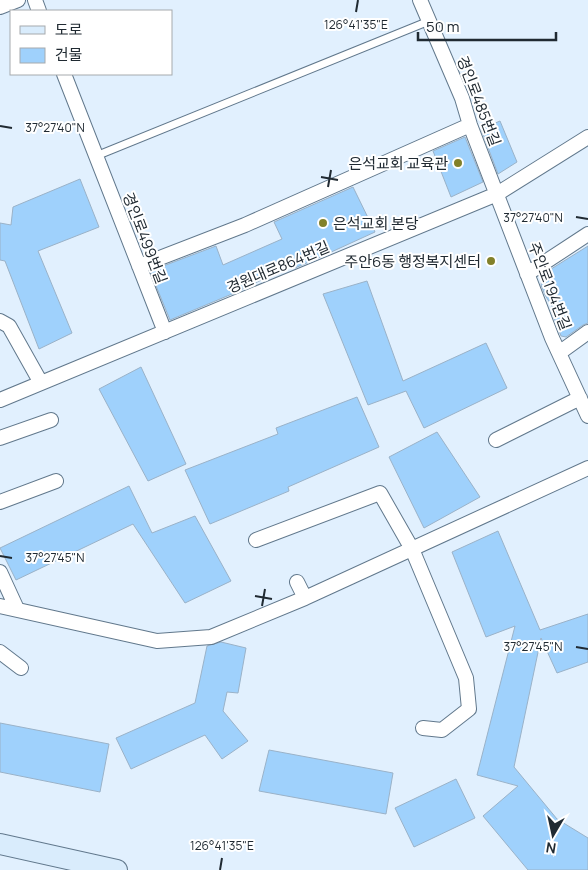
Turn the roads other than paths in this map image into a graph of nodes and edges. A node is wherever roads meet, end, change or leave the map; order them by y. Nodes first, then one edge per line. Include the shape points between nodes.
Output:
1 (18, 0) edge
2 (420, 0) edge
3 (0, 7) edge
4 (429, 21) junction
5 (64, 75) edge
6 (470, 124) junction
7 (588, 137) edge
8 (96, 156) junction
9 (497, 194) junction
10 (588, 234) edge
11 (139, 266) junction
12 (527, 274) junction
13 (0, 321) edge
14 (165, 332) junction
15 (588, 332) edge
16 (559, 354) junction
17 (41, 383) junction
18 (580, 398) junction
19 (0, 400) edge
20 (588, 416) edge
21 (51, 420) dead end
22 (0, 438) edge
23 (496, 440) dead end
24 (588, 468) edge
25 (56, 481) dead end
26 (0, 502) edge
27 (256, 540) dead end
28 (412, 549) junction
29 (0, 572) edge
30 (298, 582) dead end
31 (305, 598) junction
32 (0, 606) edge
33 (17, 609) junction
34 (0, 652) edge
35 (21, 668) dead end
36 (423, 728) dead end
37 (0, 844) edge
38 (79, 866) edge
39 (117, 870) edge

1 - 3 street
2 - 4 street, 경인로485번길
4 - 6 street, 경인로485번길
4 - 8 lane
5 - 8 street, 경인로499번길
6 - 9 street, 경인로485번길
6 - 11 street via 245,225
7 - 9 street, 경원대로864번길
8 - 11 street, 경인로499번길
9 - 12 street, 주안로194번길
9 - 14 street, 경원대로864번길
10 - 12 street
11 - 14 street, 경인로499번길
12 - 16 street, 주안로194번길
13 - 17 street via 9,326
14 - 17 street, 경원대로864번길
15 - 16 street
16 - 18 street, 주안로194번길
17 - 19 street, 경원대로864번길
18 - 20 street, 주안로194번길
18 - 23 street
21 - 22 street
24 - 28 street
25 - 26 street
27 - 28 street via 380,493
28 - 31 street
28 - 36 street via 466,678 469,709 442,730
29 - 33 street
30 - 31 street
31 - 33 street via 211,637 157,640
32 - 33 street
34 - 35 street
37 - 38 main road
38 - 39 main road

